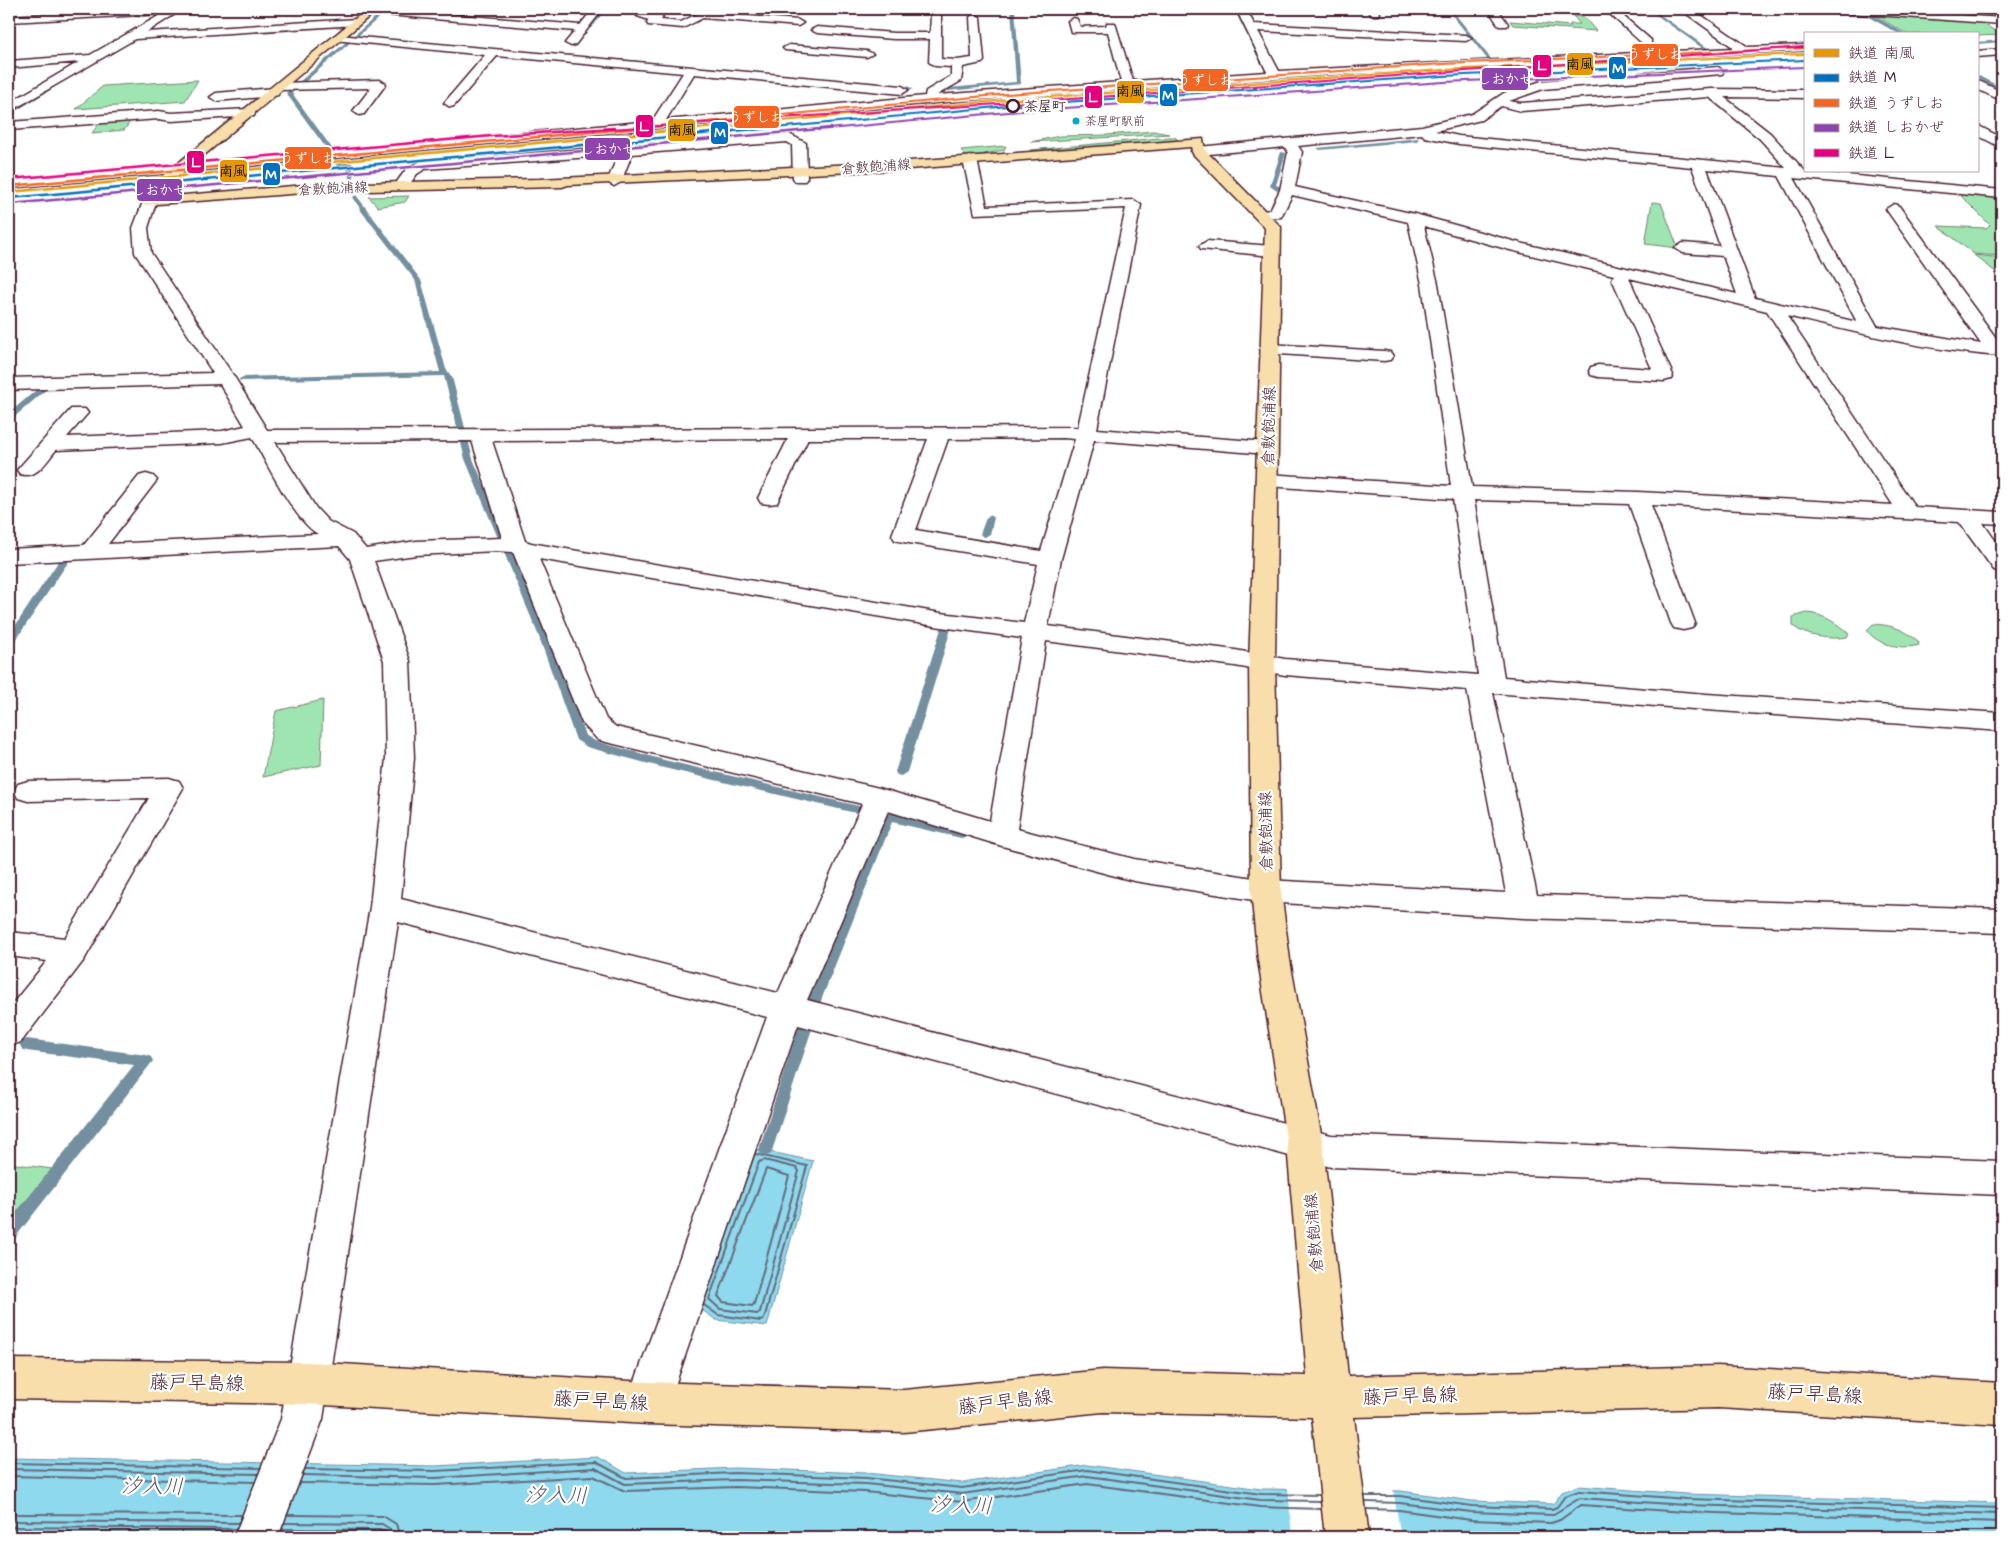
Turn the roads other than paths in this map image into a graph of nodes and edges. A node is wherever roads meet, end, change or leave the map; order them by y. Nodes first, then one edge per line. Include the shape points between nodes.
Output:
1 (177, 9) edge
2 (192, 9) edge
3 (582, 9) edge
4 (653, 9) edge
5 (803, 9) edge
6 (1241, 9) edge
7 (1493, 9) edge
8 (1609, 9) edge
9 (1685, 9) edge
10 (1834, 9) edge
11 (1846, 9) edge
12 (377, 11) edge
13 (601, 12) edge
14 (9, 19) edge
15 (22, 19) junction
16 (972, 21) dead end
17 (1074, 21) dead end
18 (2002, 21) edge
19 (357, 22) junction
20 (1870, 22) dead end
21 (798, 23) junction
22 (1503, 24) dead end
23 (683, 25) junction
24 (9, 26) edge
25 (1250, 27) junction
26 (582, 28) junction
27 (816, 30) dead end
28 (185, 33) junction
29 (794, 34) junction
30 (135, 36) junction
31 (1466, 38) dead end
32 (347, 39) junction
33 (573, 40) junction
34 (592, 42) dead end
35 (1647, 42) dead end
36 (175, 46) dead end
37 (1804, 48) edge
38 (1746, 51) junction
39 (494, 52) junction
40 (2002, 52) edge
41 (867, 54) dead end
42 (1978, 54) edge
43 (698, 57) dead end
44 (93, 58) junction
45 (559, 58) junction
46 (9, 64) edge
47 (957, 64) junction
48 (781, 66) junction
49 (685, 69) junction
50 (1728, 70) dead end
51 (1275, 75) junction
52 (1978, 85) edge
53 (1128, 86) junction
54 (287, 88) junction
55 (930, 94) junction
56 (1711, 94) junction
57 (1804, 94) edge
58 (2002, 97) edge
59 (199, 98) dead end
60 (948, 98) junction
61 (15, 100) edge
62 (1978, 101) edge
63 (1498, 102) junction
64 (2002, 102) edge
65 (450, 103) dead end
66 (1521, 107) junction
67 (9, 108) edge
68 (359, 111) dead end
69 (249, 113) junction
70 (1530, 118) dead end
71 (656, 125) junction
72 (9, 126) edge
73 (1488, 129) dead end
74 (1428, 130) junction
75 (1978, 130) edge
76 (1289, 143) junction
77 (1998, 145) edge
78 (1198, 146) junction
79 (626, 151) junction
80 (1026, 155) junction
81 (1135, 155) junction
82 (971, 164) junction
83 (1698, 164) junction
84 (179, 169) junction
85 (1791, 173) junction
86 (800, 174) junction
87 (615, 181) junction
88 (9, 184) edge
89 (401, 186) junction
90 (1287, 190) junction
91 (2002, 194) edge
92 (149, 202) junction
93 (1894, 209) dead end
94 (1261, 215) junction
95 (1415, 219) junction
96 (1207, 246) dead end
97 (1683, 248) dead end
98 (1272, 251) junction
99 (1730, 252) junction
100 (1623, 272) junction
101 (1748, 302) junction
102 (1773, 307) junction
103 (1870, 330) junction
104 (1270, 349) junction
105 (1998, 350) edge
106 (1384, 356) dead end
107 (1598, 371) dead end
108 (226, 378) junction
109 (9, 384) edge
110 (78, 413) dead end
111 (940, 432) junction
112 (259, 433) junction
113 (800, 433) junction
114 (1085, 434) junction
115 (468, 435) junction
116 (51, 444) junction
117 (1267, 448) junction
118 (27, 470) dead end
119 (146, 480) dead end
120 (1267, 480) junction
121 (1461, 493) junction
122 (770, 498) dead end
123 (1638, 498) junction
124 (1909, 514) junction
125 (1966, 516) junction
126 (2002, 518) edge
127 (512, 546) junction
128 (353, 548) junction
129 (77, 553) junction
130 (9, 556) edge
131 (1050, 559) junction
132 (2002, 565) edge
133 (1683, 623) dead end
134 (1034, 633) junction
135 (1262, 663) junction
136 (1485, 683) junction
137 (2002, 722) edge
138 (28, 791) dead end
139 (874, 808) junction
140 (1002, 835) junction
141 (1266, 891) junction
142 (1524, 906) junction
143 (385, 907) junction
144 (2002, 921) edge
145 (9, 944) edge
146 (73, 951) junction
147 (790, 1009) junction
148 (9, 1032) edge
149 (1305, 1145) junction
150 (2002, 1178) edge
151 (9, 1379) edge
152 (1330, 1397) junction
153 (304, 1401) junction
154 (648, 1403) junction
155 (2002, 1404) edge
156 (256, 1537) edge
157 (1347, 1537) edge

1 - 2 street
1 - 15 street
1 - 30 street
3 - 13 street
4 - 23 street via 637,15 658,17 652,23
5 - 21 street
6 - 25 street
7 - 22 street
8 - 35 street
9 - 38 street
10 - 11 street
11 - 18 street
11 - 20 street
12 - 19 main road
12 - 26 street
13 - 26 street
14 - 15 street
15 - 24 street
16 - 47 street via 978,60
17 - 53 street via 1075,30 1112,27
19 - 28 street
19 - 32 main road
21 - 23 street via 701,15
21 - 29 street
23 - 29 street
25 - 31 street
25 - 51 street
26 - 33 street
27 - 47 street via 894,36 938,25 935,62
28 - 30 street
28 - 36 street
29 - 48 street
30 - 44 street
32 - 39 street
32 - 54 main road
33 - 34 street
33 - 45 street
37 - 38 street
38 - 51 street
39 - 45 street
39 - 65 street
40 - 42 street
41 - 48 street
43 - 49 street
44 - 46 street
44 - 61 street
45 - 49 street
47 - 55 street via 957,78
48 - 49 street
48 - 55 street
49 - 71 street
50 - 63 street via 1542,85 1519,91
51 - 53 street
52 - 58 street
53 - 60 street
54 - 59 street
54 - 68 street via 380,84
54 - 69 main road
55 - 60 street
56 - 57 street
56 - 66 street
56 - 85 street via 1765,136
60 - 71 street
61 - 67 street
62 - 64 street
63 - 66 street
63 - 74 street via 1476,117
66 - 70 street
69 - 72 street via 159,115
69 - 84 main road
71 - 84 street
73 - 74 street
74 - 76 street
74 - 78 street
74 - 83 street via 1459,140
75 - 77 street
76 - 78 street
76 - 90 street via 1295,152
78 - 80 main road, 倉敷飽浦線
78 - 81 main road, 倉敷飽浦線
78 - 94 main road, 倉敷飽浦線
79 - 86 street via 788,138 799,143
79 - 87 street
79 - 89 street via 422,166 412,171
80 - 81 main road via 1050,158
80 - 82 main road, 倉敷飽浦線
81 - 82 main road, 倉敷飽浦線
82 - 86 main road, 倉敷飽浦線
82 - 86 main road, 倉敷飽浦線 via 912,174
82 - 114 street via 980,210 1134,205
83 - 85 street
83 - 99 street
84 - 88 street
84 - 92 main road via 160,186
85 - 91 street
85 - 103 street
86 - 87 main road, 倉敷飽浦線
86 - 87 main road, 倉敷飽浦線 via 749,173
87 - 89 main road, 倉敷飽浦線
89 - 92 main road, 倉敷飽浦線 via 317,188
90 - 94 street via 1276,214
90 - 95 street
92 - 108 street via 141,226 140,244 144,254
93 - 105 street
94 - 98 main road, 倉敷飽浦線 via 1272,227
95 - 100 street
95 - 121 street via 1430,284
96 - 98 street
97 - 99 street
98 - 104 main road, 倉敷飽浦線
99 - 101 street
100 - 101 street
100 - 107 street via 1620,279 1664,375
101 - 102 street
102 - 103 street
102 - 124 street
103 - 105 street via 1960,347
104 - 106 street
104 - 117 main road, 倉敷飽浦線
108 - 109 street
108 - 112 street
110 - 116 street
111 - 113 street
111 - 114 street
111 - 131 street via 903,535
112 - 115 street
112 - 116 street
112 - 128 street via 307,512 320,526
113 - 115 street
113 - 122 street
114 - 117 street
114 - 131 street
115 - 127 street via 492,478
116 - 118 street
117 - 120 main road, 倉敷飽浦線
119 - 129 street
120 - 121 street
120 - 135 main road, 倉敷飽浦線
121 - 123 street
121 - 136 street
123 - 124 street
123 - 133 street
124 - 125 street
125 - 126 street
125 - 132 street
127 - 128 street via 376,552
127 - 134 street
127 - 139 street via 595,722 606,734
128 - 129 street
128 - 143 street via 393,642 398,670 400,758
129 - 130 street
131 - 134 street
134 - 135 street
134 - 140 street
135 - 136 street
135 - 141 main road, 倉敷飽浦線
136 - 137 street
136 - 142 street
138 - 146 street via 169,788
139 - 140 street
139 - 147 street
140 - 141 street via 1134,870
141 - 142 street
141 - 149 main road, 倉敷飽浦線 via 1274,960
142 - 144 street
143 - 147 street
143 - 153 street
145 - 146 street
146 - 148 street
147 - 149 street
147 - 154 street
149 - 150 street via 1331,1151
149 - 152 main road, 倉敷飽浦線
151 - 153 main road, 藤戸早島線
152 - 154 main road, 藤戸早島線 via 1103,1391 904,1411
152 - 155 main road, 藤戸早島線 via 1718,1387
152 - 157 main road, 倉敷飽浦線
153 - 154 main road, 藤戸早島線
153 - 156 street

